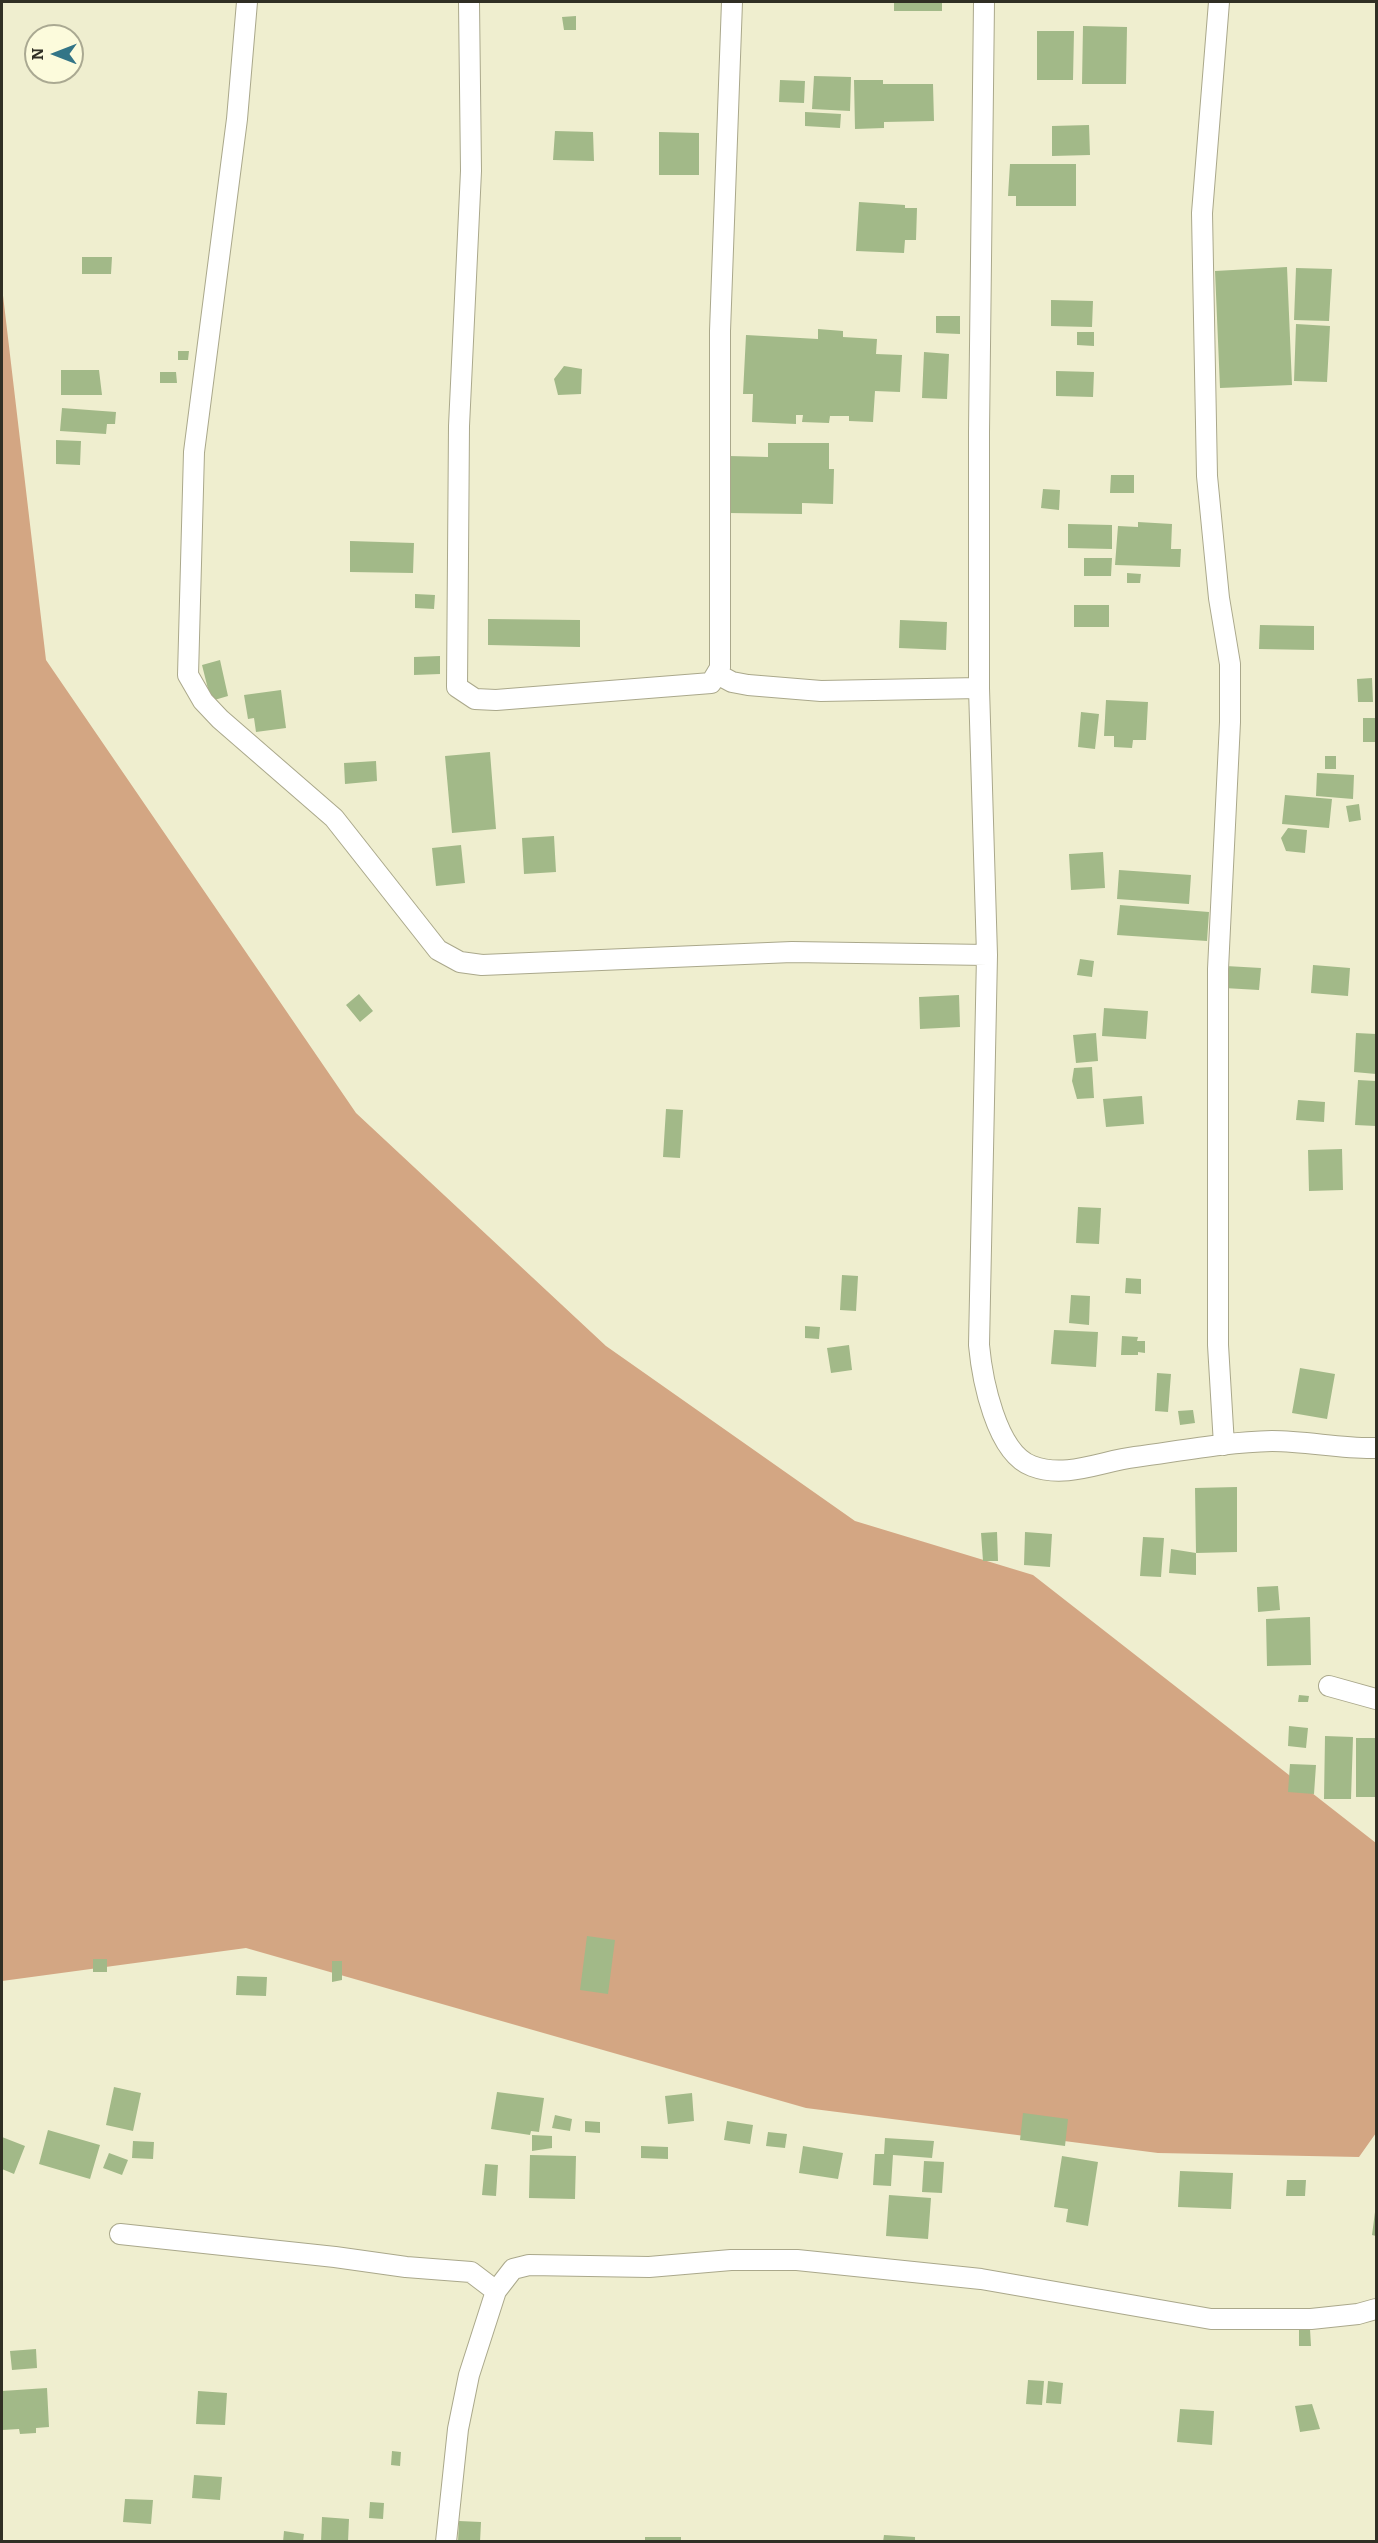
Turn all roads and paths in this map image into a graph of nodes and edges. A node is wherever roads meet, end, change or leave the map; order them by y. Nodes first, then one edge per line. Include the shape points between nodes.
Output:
1 (247, 2) edge
2 (468, 2) edge
3 (732, 2) edge
4 (984, 2) edge
5 (1219, 2) edge
6 (717, 674) junction
7 (979, 688) junction
8 (987, 955) junction
9 (1224, 1445) junction
10 (1377, 1448) edge
11 (1329, 1686) dead end
12 (1377, 1699) edge
13 (120, 2234) dead end
14 (496, 2290) junction
15 (1377, 2309) edge
16 (446, 2541) edge

1 - 8 street via 237,119 194,452 188,675 203,701 334,818 438,950 460,962 482,965 792,952
2 - 6 street via 471,171 459,426 457,687 475,699 496,700 711,683
3 - 6 street via 720,330
4 - 7 street
5 - 9 street via 1202,213 1207,476 1230,664 1218,969 1218,1345
6 - 7 street via 748,685 821,691
7 - 8 street
8 - 9 street via 979,1345 986,1389 1004,1437 1031,1466 1061,1471
9 - 10 street via 1271,1441
11 - 12 street
13 - 14 street via 471,2272
14 - 15 street via 513,2269 529,2265 649,2267 731,2260 797,2260 981,2279 1211,2319 1311,2319
14 - 16 street via 466,2385

